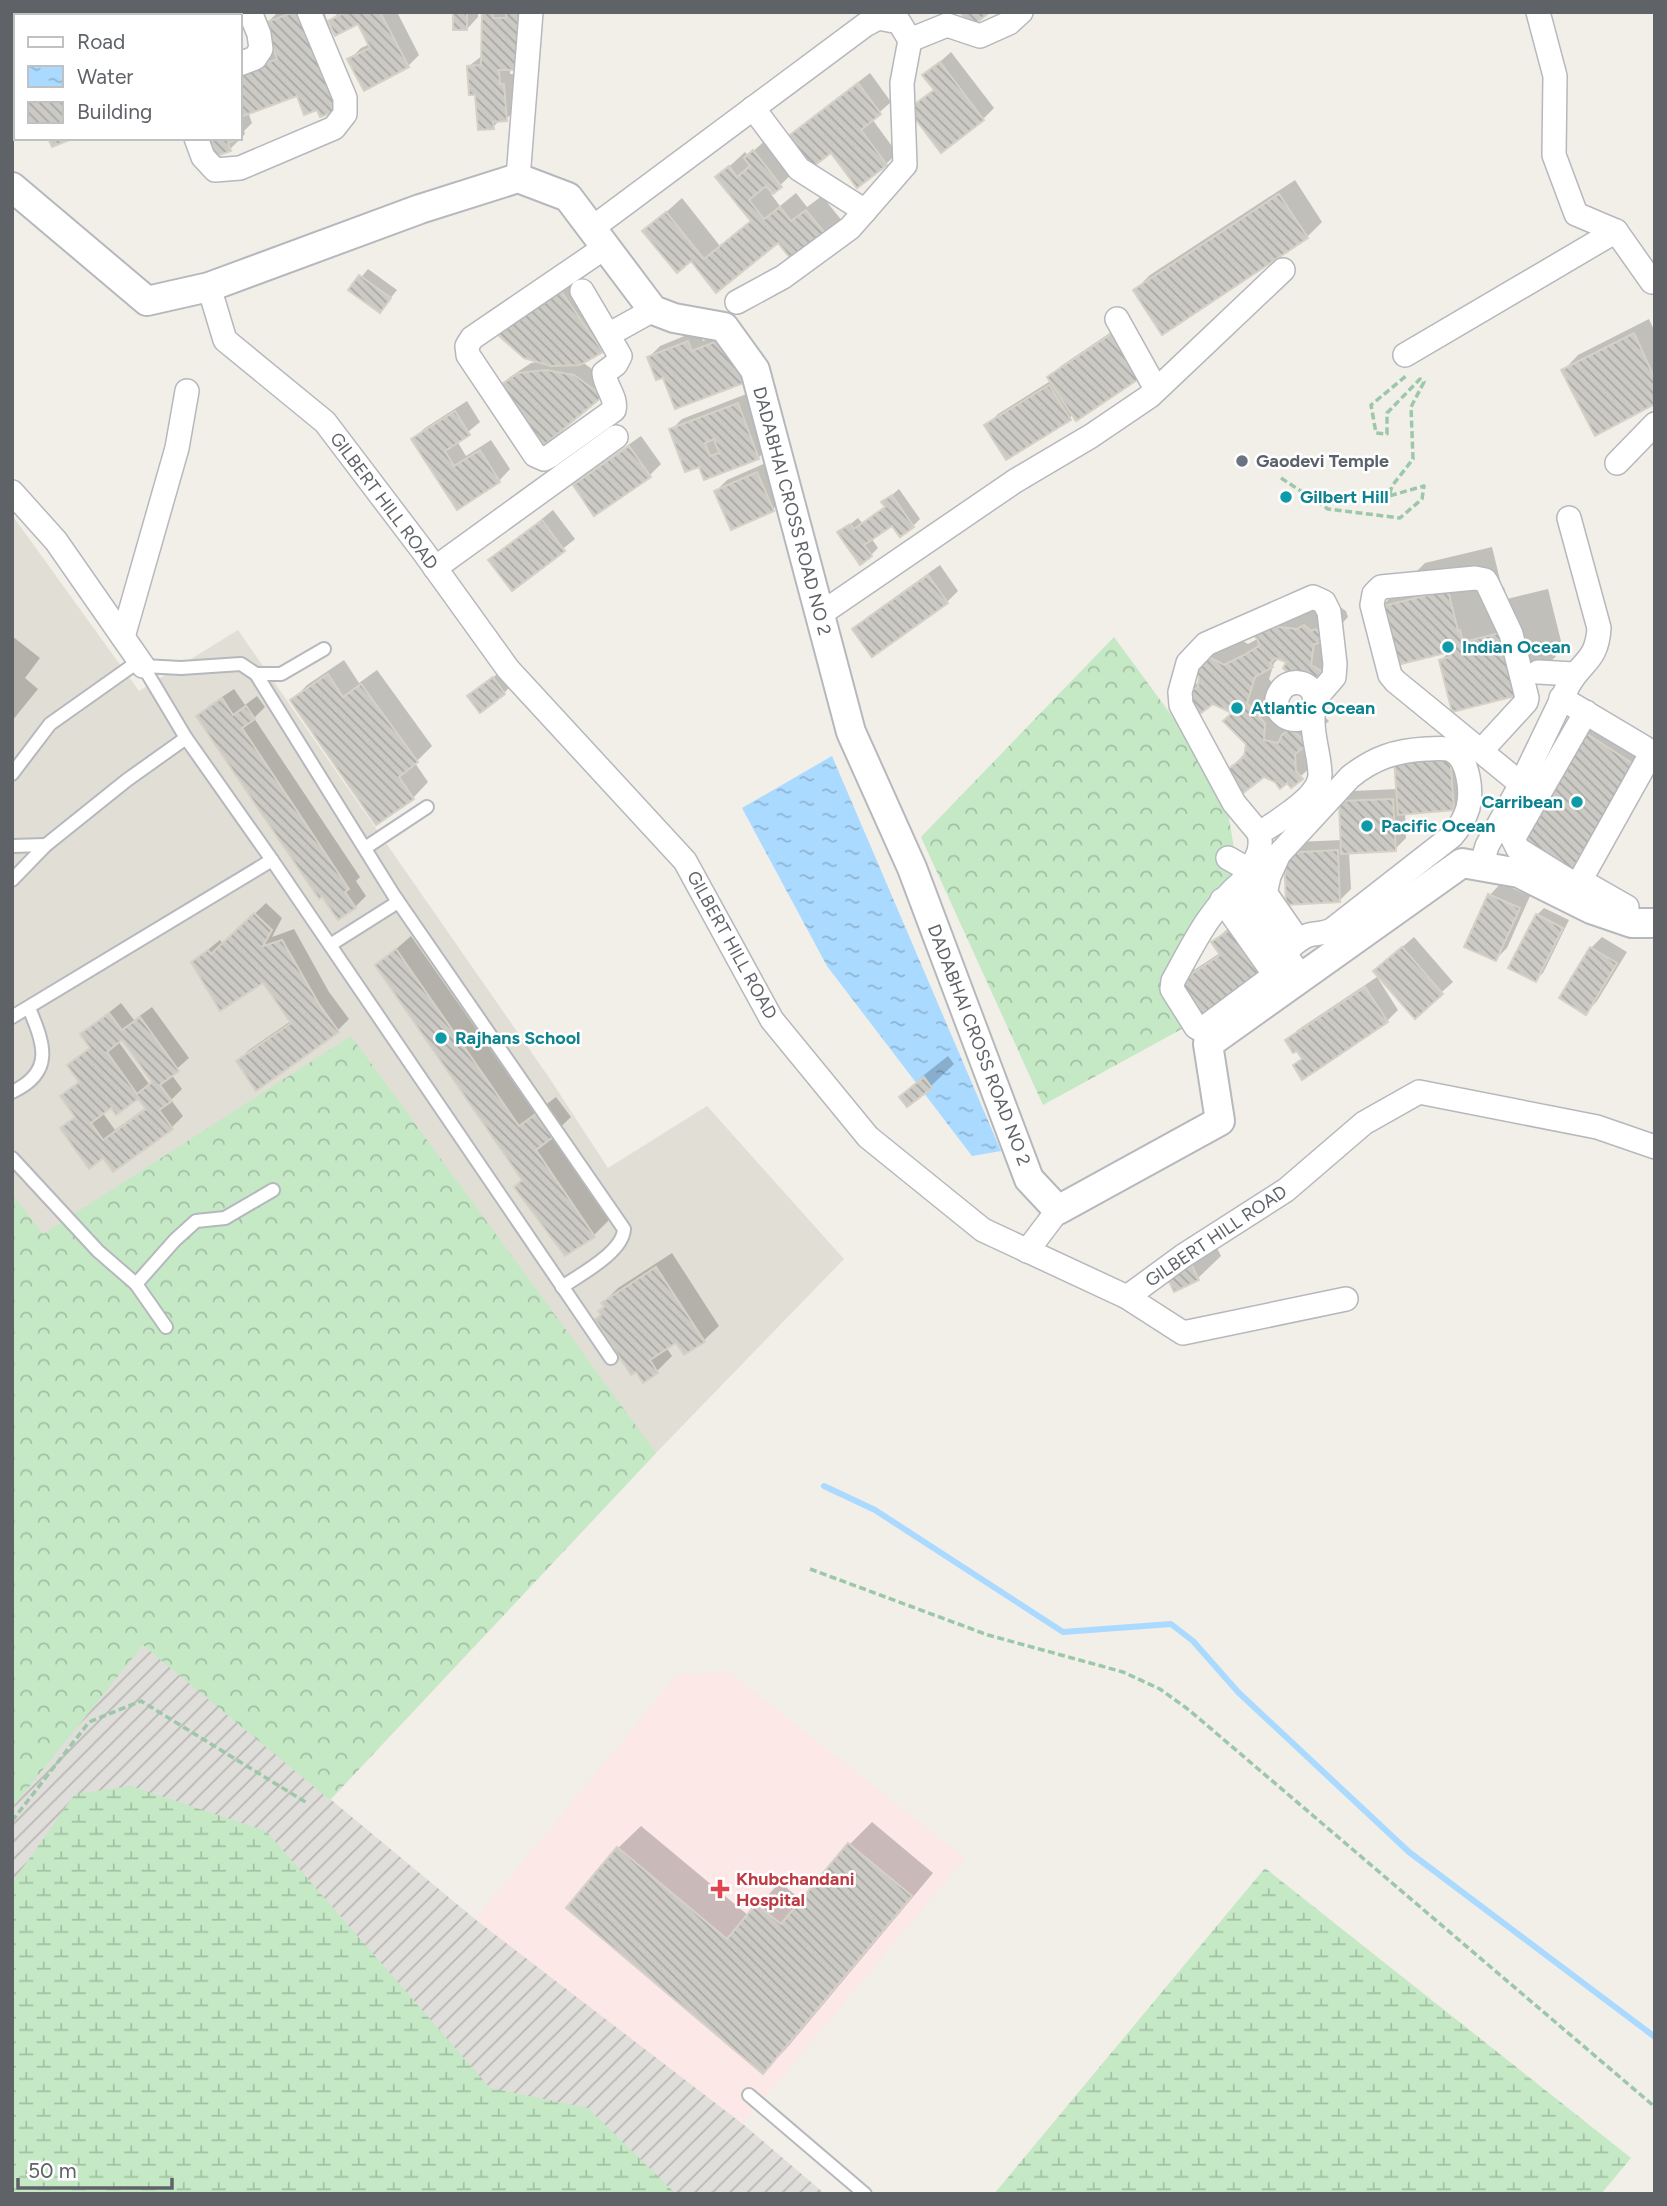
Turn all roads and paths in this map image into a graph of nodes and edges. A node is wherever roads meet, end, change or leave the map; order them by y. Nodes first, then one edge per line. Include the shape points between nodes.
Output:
1 (250, 12) edge
2 (309, 12) edge
3 (531, 12) edge
4 (1021, 12) edge
5 (1538, 12) edge
6 (906, 25) edge
7 (242, 63) edge
8 (753, 108) junction
9 (197, 140) edge
10 (518, 178) junction
11 (12, 187) edge
12 (864, 211) junction
13 (1616, 231) junction
14 (598, 239) junction
15 (1283, 270) dead end
16 (1655, 281) edge
17 (209, 287) junction
18 (582, 291) dead end
19 (737, 302) dead end
20 (650, 306) junction
21 (1117, 319) dead end
22 (612, 327) junction
23 (1409, 362) joint
24 (1156, 389) junction
25 (187, 391) dead end
26 (1655, 424) edge
27 (616, 437) dead end
28 (1617, 463) dead end
29 (1281, 478) dead end
30 (12, 492) edge
31 (1569, 518) dead end
32 (435, 568) junction
33 (819, 615) junction
34 (123, 638) junction
35 (324, 649) dead end
36 (141, 664) junction
37 (1538, 672) dead end
38 (256, 674) junction
39 (1574, 674) junction
40 (1561, 698) junction
41 (1586, 712) junction
42 (186, 737) junction
43 (1480, 751) junction
44 (1655, 755) edge
45 (12, 774) edge
46 (1521, 784) junction
47 (427, 807) dead end
48 (1259, 833) junction
49 (46, 845) junction
50 (12, 846) edge
51 (365, 848) junction
52 (1228, 858) dead end
53 (272, 860) junction
54 (1481, 866) junction
55 (1247, 875) junction
56 (12, 880) edge
57 (1580, 892) junction
58 (1266, 894) junction
59 (395, 897) junction
60 (1222, 900) junction
61 (1627, 907) dead end
62 (1260, 917) junction
63 (1655, 923) edge
64 (330, 945) junction
65 (1283, 957) junction
66 (29, 1009) junction
67 (12, 1017) edge
68 (12, 1092) edge
69 (1655, 1147) edge
70 (12, 1158) edge
71 (273, 1189) dead end
72 (1058, 1210) junction
73 (1027, 1251) junction
74 (136, 1284) junction
75 (562, 1287) junction
76 (1127, 1297) junction
77 (1346, 1298) dead end
78 (166, 1326) dead end
79 (611, 1358) dead end
80 (810, 1569) dead end
81 (307, 1803) dead end
82 (12, 1821) edge
83 (749, 2095) dead end
84 (1655, 2107) edge
85 (865, 2194) edge

1 - 7 street via 261,49 255,58
2 - 9 street via 345,98 345,114 334,128 240,167 215,170
3 - 10 street
4 - 6 street via 980,36 947,25
5 - 13 street via 1555,76 1555,155 1576,214
6 - 8 street via 878,18 865,25
6 - 12 street via 902,83 905,165
8 - 12 street via 799,169
8 - 14 street
10 - 14 street via 568,197
10 - 17 street
11 - 17 street via 147,301
12 - 19 street via 850,228 783,277
13 - 16 street
13 - 23 street
14 - 20 street
14 - 22 street via 467,346 468,355 535,455 544,458 614,410 604,373 620,356
15 - 24 street
17 - 32 street, GILBERT HILL ROAD via 225,340 325,422
18 - 22 street
20 - 22 street
20 - 33 street, DADABHAI CROSS ROAD NO 2 via 674,318 724,327 755,369
21 - 24 street
23 - 29 path via 1371,405 1376,433 1387,434 1387,413 1420,379 1424,382 1411,407 1413,459 1389,496 1424,486 1422,499 1400,518 1328,509
24 - 33 street
25 - 34 street via 177,448
26 - 28 street
27 - 32 street
30 - 34 street via 57,541
31 - 39 street via 1599,628 1593,654
32 - 73 street, GILBERT HILL ROAD via 508,669 685,861 772,1020 868,1137 983,1230
33 - 72 street, DADABHAI CROSS ROAD NO 2 via 851,732 912,867 1029,1179
34 - 36 street
35 - 38 lane via 281,674
36 - 38 lane via 181,668 241,664
36 - 42 lane
36 - 45 lane via 50,724
37 - 39 street
38 - 51 lane
39 - 40 street
40 - 41 street
40 - 46 street
41 - 41 street via 1645,748 1648,759 1581,879 1571,882 1518,849 1513,839
42 - 49 lane
42 - 53 lane
43 - 43 street via 1390,675 1372,605 1381,587 1475,578 1487,583 1511,634 1527,702
43 - 46 street
44 - 57 street
46 - 54 street via 1487,845
47 - 51 lane
48 - 48 street via 1234,803 1181,705 1180,692 1188,663 1206,644 1313,597 1324,602 1329,612 1335,664 1334,677 1314,705 1320,777 1314,791
48 - 55 street via 1262,845
49 - 50 lane
49 - 56 lane
51 - 59 lane
52 - 55 street
53 - 64 lane
53 - 66 lane
54 - 57 street
54 - 65 street via 1462,863
55 - 60 street
55 - 62 street via 1245,896
57 - 61 street
57 - 63 street via 1632,923
58 - 62 street
58 - 65 street
58 - 65 street via 1279,853 1362,768 1398,751 1444,748 1455,752 1465,765 1468,806 1452,836 1333,929 1308,936
59 - 64 lane via 398,902
59 - 75 lane via 624,1229 615,1249
60 - 65 street
60 - 65 street via 1172,987 1196,1027 1202,1030
62 - 65 street
64 - 75 lane
65 - 72 street via 1208,1044 1220,1121
66 - 67 lane
66 - 68 lane via 43,1042 43,1058 30,1084
69 - 76 street, GILBERT HILL ROAD via 1597,1127 1419,1092 1364,1123 1286,1189
70 - 74 lane
71 - 74 lane via 225,1217 196,1221
72 - 73 street
73 - 76 street, GILBERT HILL ROAD
74 - 78 lane
75 - 79 lane
76 - 77 street via 1183,1333
80 - 84 path via 988,1635 1123,1672 1160,1689
81 - 82 path via 141,1701 89,1722
83 - 85 lane

